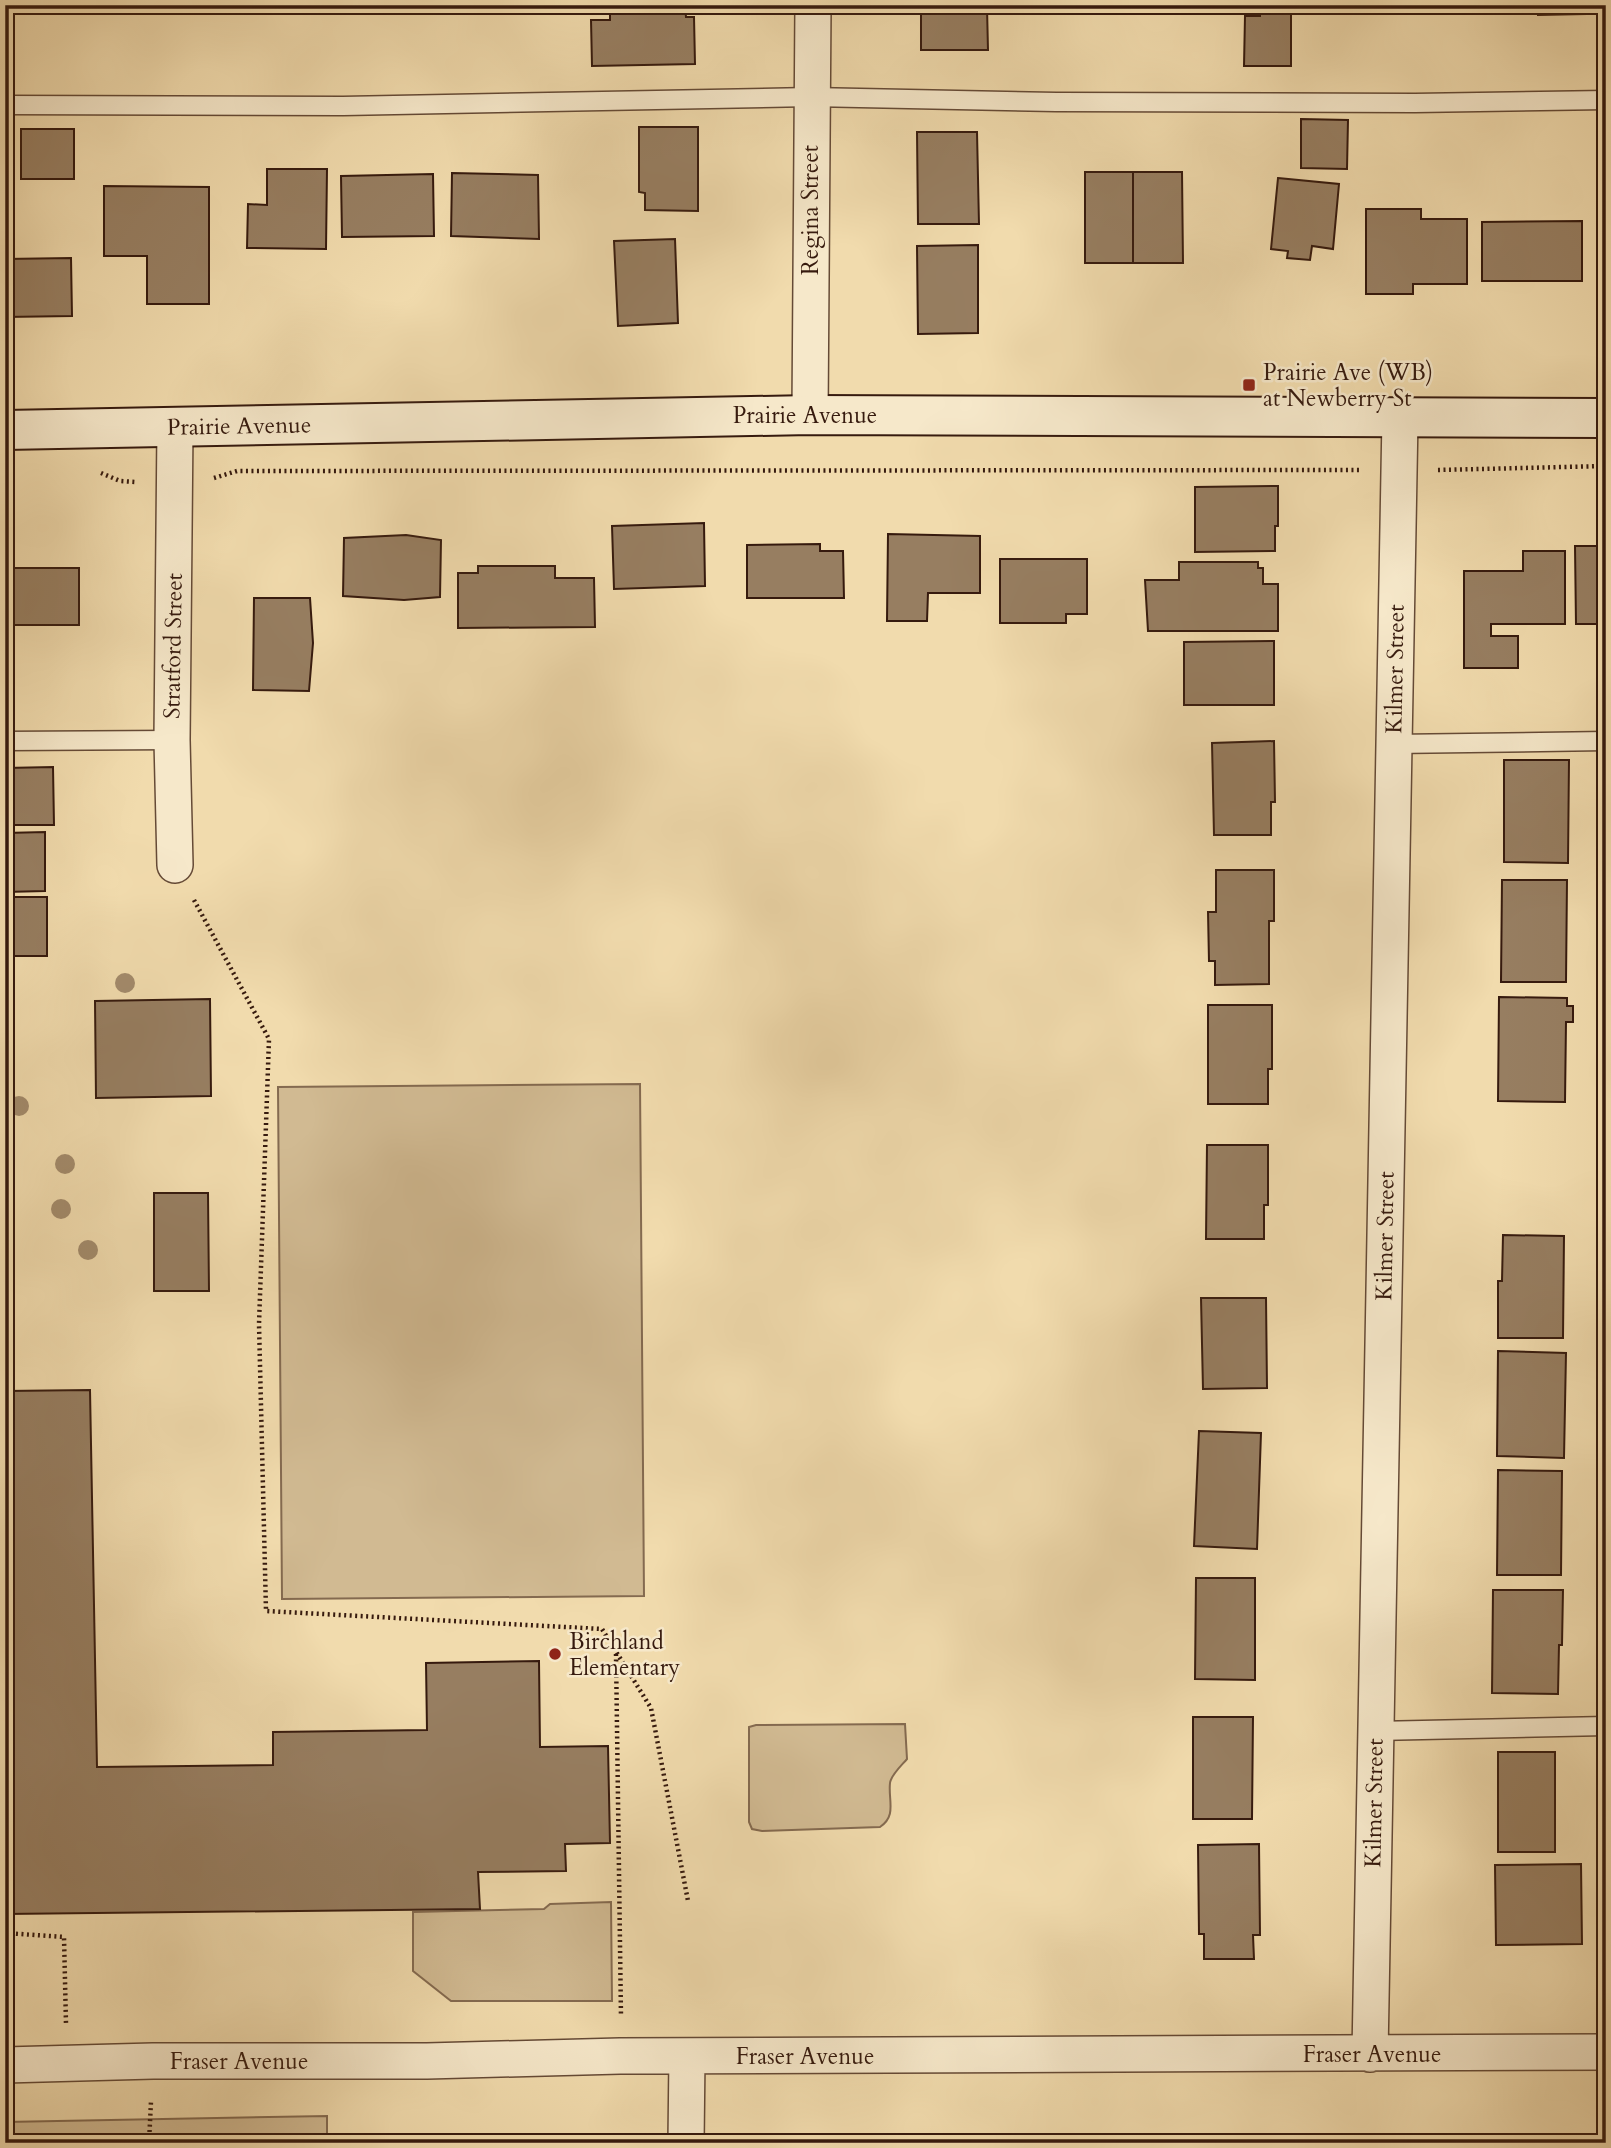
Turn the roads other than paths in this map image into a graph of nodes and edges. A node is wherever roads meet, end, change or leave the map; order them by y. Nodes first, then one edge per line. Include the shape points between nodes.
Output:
1 (813, 5) edge
2 (811, 97) junction
3 (1606, 100) edge
4 (5, 105) edge
5 (810, 415) junction
6 (1400, 418) junction
7 (1606, 418) edge
8 (175, 427) junction
9 (5, 430) edge
10 (172, 740) junction
11 (5, 741) edge
12 (1606, 741) edge
13 (1393, 744) junction
14 (175, 865) road end
15 (1606, 1726) edge
16 (1376, 1731) junction
17 (1606, 2052) edge
18 (1370, 2054) junction
19 (687, 2056) junction
20 (5, 2065) edge
21 (686, 2143) edge

1 - 2 street, Regina Street
2 - 3 lane via 1056,102
2 - 4 lane via 343,106
2 - 5 street, Regina Street
5 - 6 main road, Prairie Avenue
5 - 8 main road, Prairie Avenue
6 - 7 main road, Prairie Avenue
6 - 13 street, Kilmer Street
8 - 9 main road, Prairie Avenue
8 - 10 street, Stratford Street
10 - 11 lane
10 - 14 street, Stratford Street
12 - 13 lane
13 - 16 street, Kilmer Street
15 - 16 lane
16 - 18 street, Kilmer Street
17 - 18 street, Fraser Avenue
18 - 19 street, Fraser Avenue
19 - 20 street, Fraser Avenue
19 - 21 street

